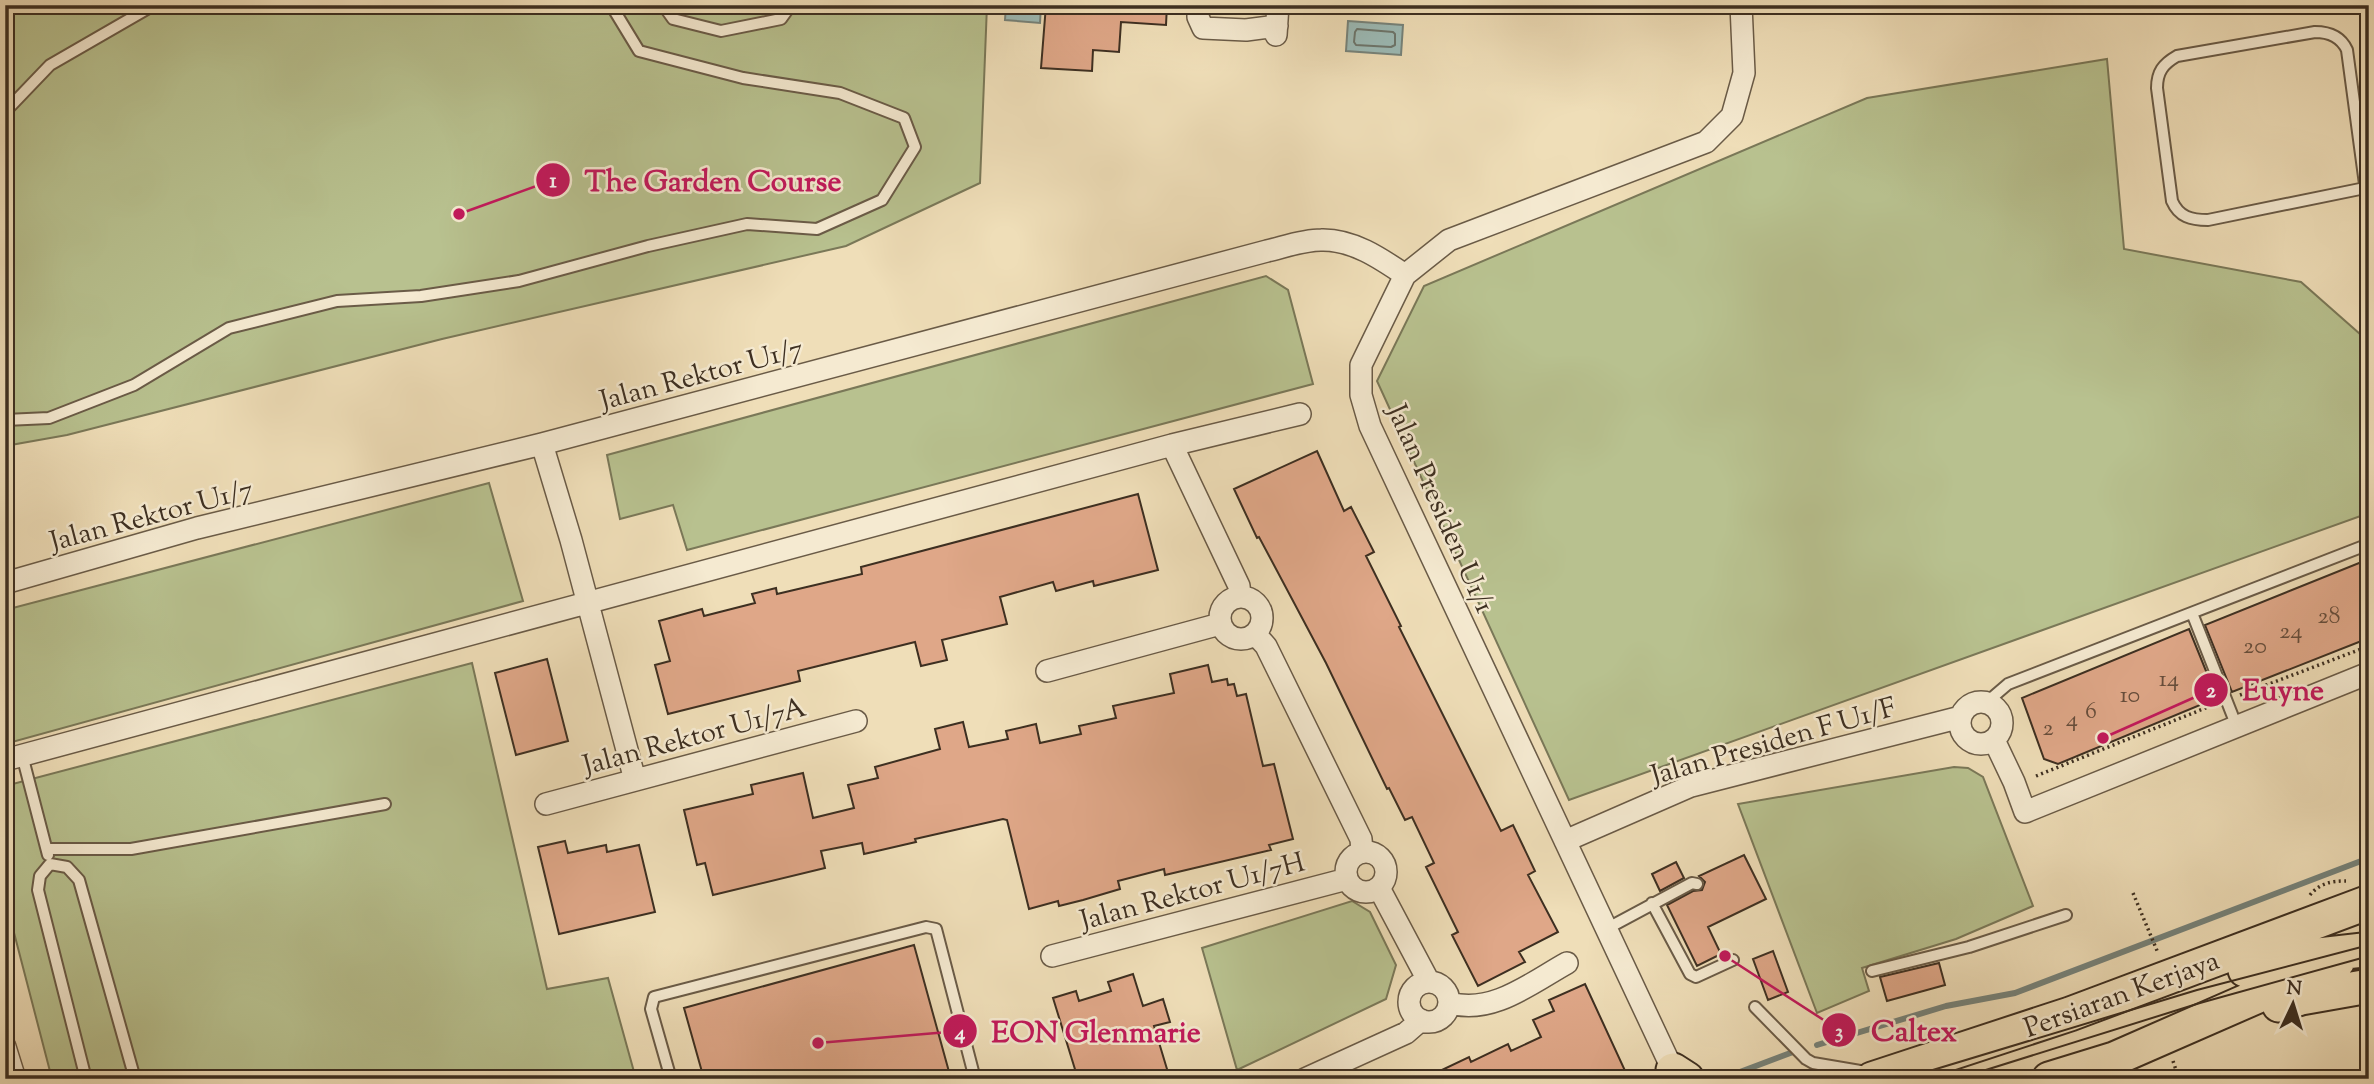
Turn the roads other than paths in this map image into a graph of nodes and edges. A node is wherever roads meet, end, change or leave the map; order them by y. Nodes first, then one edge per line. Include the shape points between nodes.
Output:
1 (154, 5) edge
2 (611, 5) edge
3 (663, 5) edge
4 (791, 5) edge
5 (1198, 5) edge
6 (1742, 8) edge
7 (1277, 22) edge
8 (5, 113) edge
9 (2365, 188) junction
10 (2369, 214) edge
11 (1405, 275) junction
12 (1300, 414) dead end
13 (5, 421) edge
14 (542, 444) junction
15 (1172, 445) junction
16 (2369, 544) edge
17 (5, 583) edge
18 (1240, 597) junction
19 (587, 602) junction
20 (2192, 613) junction
21 (1220, 624) junction
22 (1255, 634) junction
23 (1047, 671) dead end
24 (2369, 673) edge
25 (1987, 702) junction
26 (1961, 717) junction
27 (856, 721) dead end
28 (2237, 727) junction
29 (1994, 740) junction
30 (13, 757) edge
31 (635, 780) junction
32 (385, 804) dead end
33 (546, 804) dead end
34 (1565, 841) junction
35 (47, 849) junction
36 (1362, 852) junction
37 (50, 864) junction
38 (1347, 879) junction
39 (1697, 884) dead end
40 (1379, 888) junction
41 (2369, 902) edge
42 (1652, 903) junction
43 (2066, 915) dead end
44 (1608, 928) junction
45 (2367, 949) edge
46 (1052, 956) dead end
47 (1733, 960) dead end
48 (1567, 963) dead end
49 (1872, 971) dead end
50 (1429, 982) junction
51 (2369, 986) edge
52 (1450, 1003) junction
53 (1755, 1007) dead end
54 (1421, 1020) junction
55 (1979, 1043) junction
56 (5, 1047) edge
57 (2114, 1059) junction
58 (1677, 1077) edge
59 (1878, 1077) edge
60 (15, 1079) edge
61 (86, 1079) edge
62 (135, 1079) edge
63 (671, 1079) edge
64 (975, 1079) edge
65 (1305, 1079) edge
66 (2049, 1079) edge

1 - 8 lane via 50,65
2 - 13 lane via 639,51 743,78 840,93 904,118 915,147 882,200 817,229 747,224 519,281 421,296 337,301 229,328 134,385 49,418
3 - 4 lane via 673,19 721,31 782,19
5 - 7 street via 1203,28 1246,30
6 - 11 street, Jalan Presiden U1/1 via 1744,73 1732,116 1706,142 1449,240
9 - 9 lane via 2347,50 2335,36 2315,32 2177,56 2161,69 2157,88 2172,201 2184,216 2208,220
9 - 10 lane
11 - 14 street, Jalan Rektor U1/7 via 1374,254 1321,240
11 - 34 street, Jalan Presiden U1/1 via 1361,365 1361,395 1370,426
12 - 15 street
14 - 17 street, Jalan Rektor U1/7 via 197,528
14 - 19 street
15 - 18 street via 1239,586
15 - 19 street
16 - 20 lane
18 - 21 street via 1224,606
18 - 22 street via 1252,600 1261,610 1262,623
19 - 30 street
19 - 31 street
20 - 25 lane via 2008,684
20 - 28 lane
21 - 22 street via 1235,639
21 - 23 street
22 - 36 street via 1266,646 1361,839
24 - 28 street
25 - 26 street, Jalan Presiden F U1/F via 1968,706
25 - 29 street via 1999,710 2003,723
26 - 29 street via 1961,730 1969,741
26 - 34 street, Jalan Presiden F U1/F via 1691,786
27 - 31 street, Jalan Rektor U1/7A
28 - 29 street via 2025,812
30 - 35 lane
31 - 33 street, Jalan Rektor U1/7A
32 - 35 lane via 131,849
34 - 44 street, Jalan Presiden U1/1
35 - 37 lane
36 - 38 street via 1348,862
36 - 40 street via 1376,854 1384,863 1385,877
37 - 61 lane via 40,876 38,890
37 - 62 lane via 67,867 79,880
38 - 40 street via 1360,891
38 - 46 street, Jalan Rektor U1/7H
39 - 42 lane
40 - 50 street
41 - 55 main road, Persiaran Kerjaya
42 - 44 lane
42 - 47 lane via 1690,974 1696,977
43 - 49 lane via 1969,947
44 - 58 street, Jalan Presiden U1/1
45 - 55 main road via 2282,959 2040,1044
45 - 57 main road, Persiaran Kerjaya
48 - 52 street via 1501,1000 1464,1007
50 - 52 street via 1442,986
50 - 54 street via 1416,986 1409,998 1411,1011
51 - 57 main road via 2301,998
52 - 54 street via 1440,1019
53 - 59 lane via 1813,1063
54 - 65 street via 1406,1033
55 - 59 main road, Persiaran Kerjaya
56 - 60 street
57 - 66 main road, Persiaran Kerjaya
63 - 64 lane via 651,1009 654,997 926,927 936,929

